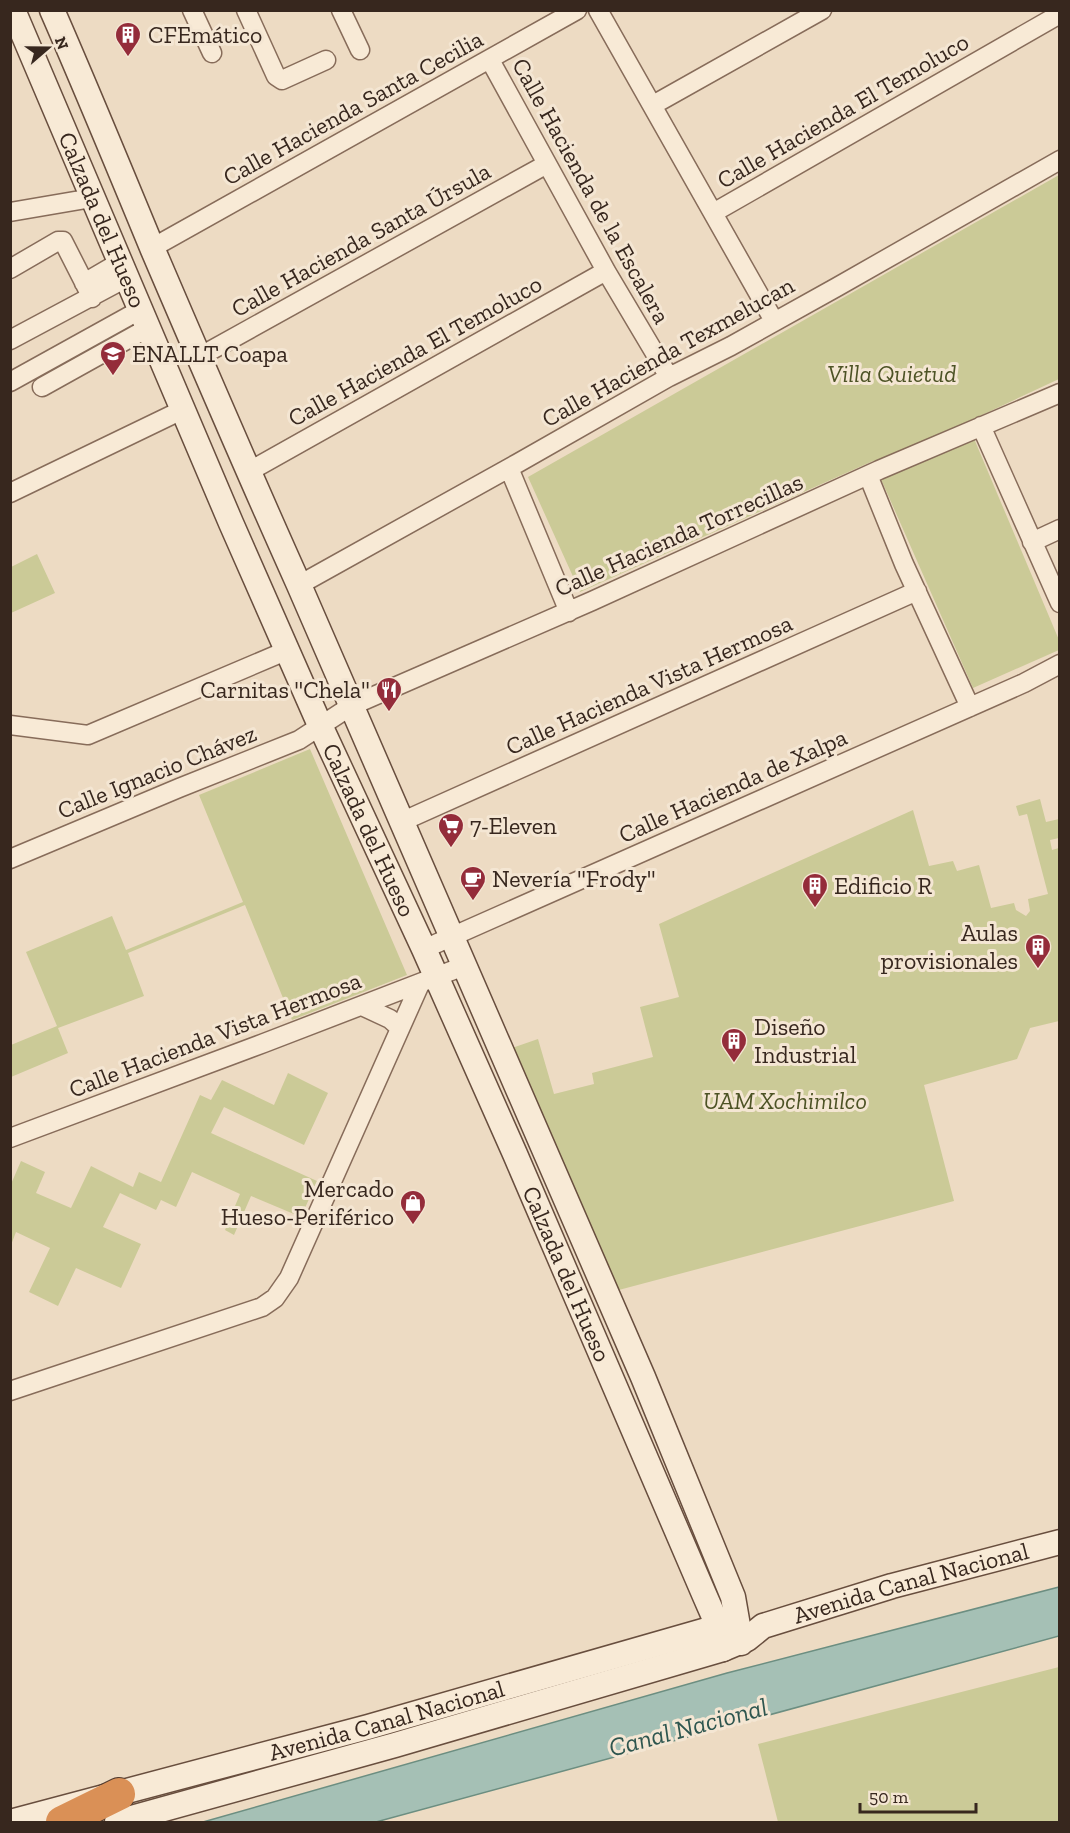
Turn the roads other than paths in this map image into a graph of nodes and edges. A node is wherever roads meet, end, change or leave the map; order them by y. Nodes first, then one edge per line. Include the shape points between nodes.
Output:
1 (14, 10) edge
2 (52, 10) edge
3 (192, 10) edge
4 (246, 10) edge
5 (341, 10) edge
6 (577, 10) edge
7 (598, 10) edge
8 (822, 10) edge
9 (1059, 13) edge
10 (360, 50) dead end
11 (212, 53) dead end
12 (326, 60) dead end
13 (490, 60) junction
14 (653, 105) junction
15 (1059, 160) edge
16 (547, 164) junction
17 (92, 198) junction
18 (10, 212) edge
19 (713, 213) junction
20 (152, 248) junction
21 (10, 269) edge
22 (123, 270) junction
23 (606, 271) junction
24 (88, 290) junction
25 (144, 319) junction
26 (774, 321) junction
27 (10, 340) edge
28 (199, 357) junction
29 (669, 377) junction
30 (10, 382) edge
31 (42, 387) dead end
32 (1059, 393) edge
33 (182, 410) junction
34 (981, 426) junction
35 (509, 468) junction
36 (248, 472) junction
37 (868, 476) junction
38 (10, 493) edge
39 (1059, 529) edge
40 (1032, 542) junction
41 (299, 585) junction
42 (917, 591) junction
43 (1059, 603) edge
44 (569, 612) junction
45 (288, 650) junction
46 (1059, 664) edge
47 (351, 706) junction
48 (970, 707) junction
49 (10, 725) edge
50 (320, 725) junction
51 (401, 822) junction
52 (10, 859) edge
53 (451, 937) junction
54 (424, 949) junction
55 (464, 966) junction
56 (428, 980) junction
57 (362, 1006) junction
58 (400, 1028) junction
59 (10, 1138) edge
60 (10, 1391) edge
61 (1059, 1542) edge
62 (704, 1593) junction
63 (730, 1635) junction
64 (675, 1638) junction
65 (118, 1808) edge
66 (10, 1822) edge
67 (62, 1822) edge

1 - 17 main road, Calzada del Hueso
2 - 20 main road, Calzada del Hueso
3 - 11 street
4 - 12 street via 276,76 282,80
5 - 10 street
6 - 13 street, Calle Hacienda Santa Cecilia
7 - 14 street
8 - 14 street
9 - 19 street, Calle Hacienda El Temoluco
13 - 16 street, Calle Hacienda de la Escalera
13 - 20 street, Calle Hacienda Santa Cecilia
14 - 19 street
15 - 26 street, Calle Hacienda Texmelucan
16 - 23 street, Calle Hacienda de la Escalera
16 - 28 street, Calle Hacienda Santa Úrsula
17 - 18 street
17 - 22 main road, Calzada del Hueso
19 - 26 street
20 - 28 main road, Calzada del Hueso
21 - 24 street via 63,241
22 - 24 street
22 - 25 main road, Calzada del Hueso
23 - 29 street, Calle Hacienda de la Escalera
23 - 36 street, Calle Hacienda El Temoluco
24 - 27 street
25 - 30 street
25 - 31 street
25 - 33 main road, Calzada del Hueso
26 - 29 street, Calle Hacienda Texmelucan
28 - 36 main road, Calzada del Hueso
29 - 35 street, Calle Hacienda Texmelucan
32 - 34 street, Calle Hacienda Torrecillas
33 - 38 street
33 - 45 main road, Calzada del Hueso
34 - 37 street, Calle Hacienda Torrecillas
34 - 40 street
35 - 41 street, Calle Hacienda Texmelucan
35 - 44 street
36 - 41 main road, Calzada del Hueso
37 - 42 street
37 - 44 street, Calle Hacienda Torrecillas
39 - 40 street
40 - 43 street
41 - 47 main road, Calzada del Hueso
42 - 48 street
42 - 51 street, Calle Hacienda Vista Hermosa
44 - 47 street, Calle Hacienda Torrecillas
45 - 49 street via 88,735
45 - 50 main road, Calzada del Hueso
46 - 48 street, Calle Hacienda de Xalpa
47 - 50 street, Calle Hacienda Torrecillas
47 - 51 main road, Calzada del Hueso
48 - 53 street, Calle Hacienda de Xalpa
50 - 52 street, Calle Ignacio Chávez via 299,740
50 - 54 main road, Calzada del Hueso
51 - 53 main road, Calzada del Hueso
53 - 54 street, Calle Hacienda de Xalpa
53 - 55 main road, Calzada del Hueso
54 - 56 main road, Calzada del Hueso
55 - 56 street, Calle Hacienda Vista Hermosa
55 - 63 main road, Calzada del Hueso via 630,1347 733,1597
56 - 57 street, Calle Hacienda Vista Hermosa
56 - 58 street
56 - 62 main road, Calzada del Hueso via 515,1155
57 - 58 street
57 - 59 street, Calle Hacienda Vista Hermosa
58 - 60 street via 289,1278 270,1303
61 - 63 main road, Avenida Canal Nacional via 892,1586
62 - 63 main road, Calzada del Hueso
62 - 64 main road via 698,1619
63 - 64 main road, Avenida Canal Nacional
63 - 65 main road, Avenida Canal Nacional via 395,1744
64 - 65 main road, Avenida Canal Nacional via 379,1723
65 - 66 main road, Avenida Canal Nacional
65 - 67 highway

